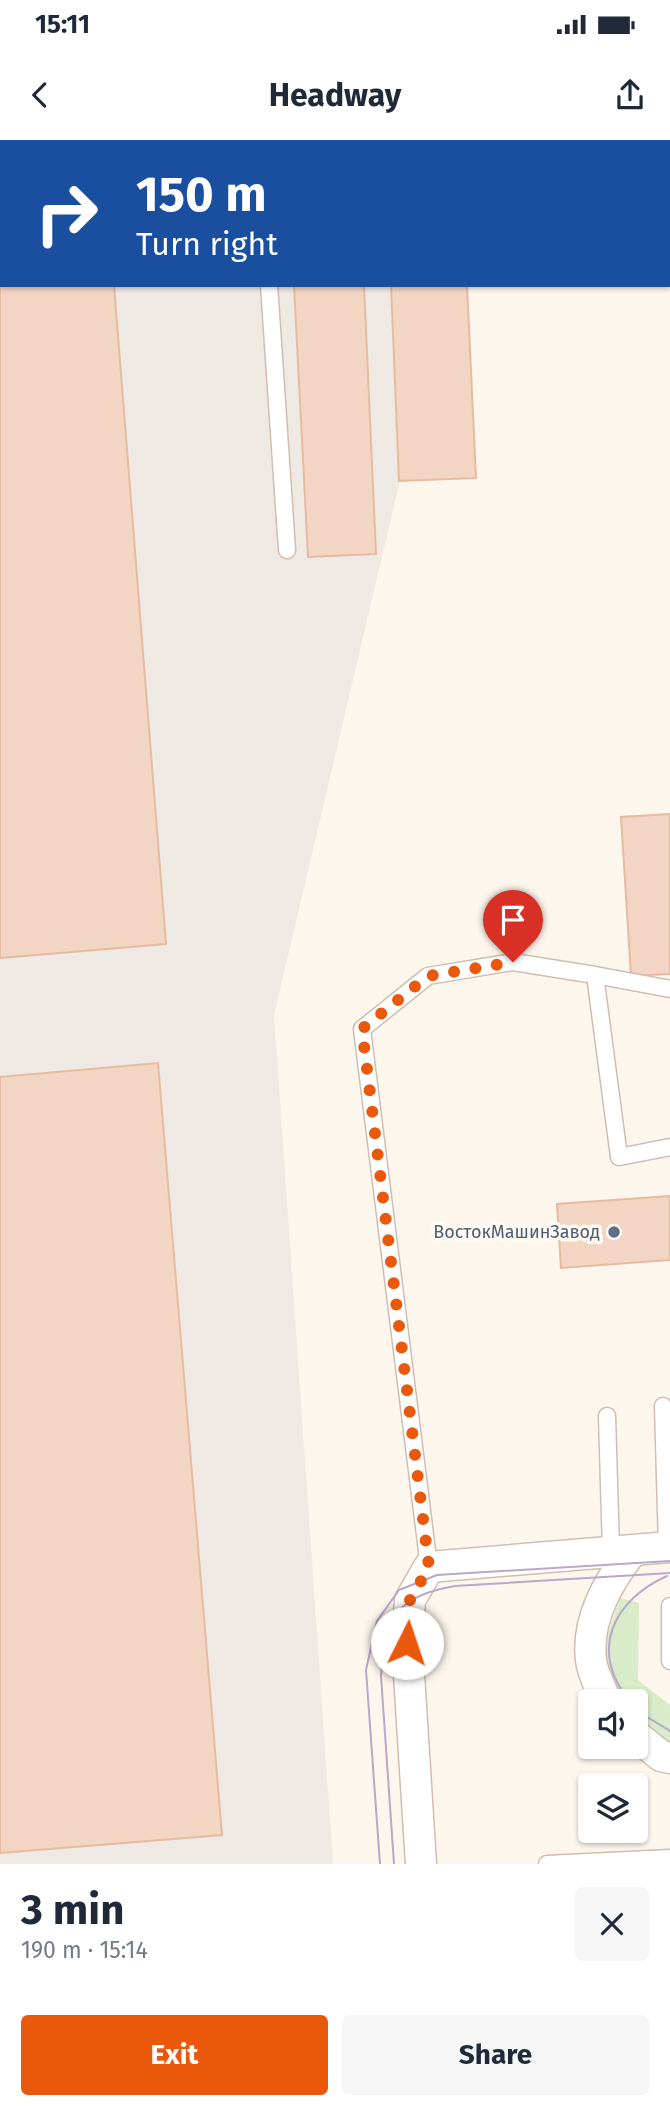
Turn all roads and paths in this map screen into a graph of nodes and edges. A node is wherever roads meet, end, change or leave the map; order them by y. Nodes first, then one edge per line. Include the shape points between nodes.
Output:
1 (269, 287) edge
2 (287, 550) dead end
3 (595, 975) junction
4 (670, 989) edge
5 (670, 1147) edge
6 (663, 1406) dead end
7 (607, 1416) dead end
8 (669, 1547) edge
9 (622, 1550) junction
10 (429, 1567) junction
11 (670, 1606) edge
12 (670, 1661) edge
13 (602, 1689) edge
14 (648, 1746) edge
15 (670, 1758) edge
16 (670, 1858) edge
17 (421, 1864) edge
18 (547, 1864) edge

1 - 2 lane
3 - 4 lane
3 - 5 lane via 619,1157
3 - 10 lane via 513,962 428,976 362,1029
6 - 8 lane
7 - 9 lane
8 - 9 street
9 - 10 street
9 - 13 street via 593,1623 591,1661
10 - 17 street via 410,1600 407,1643
11 - 12 lane
14 - 15 street
16 - 18 lane

